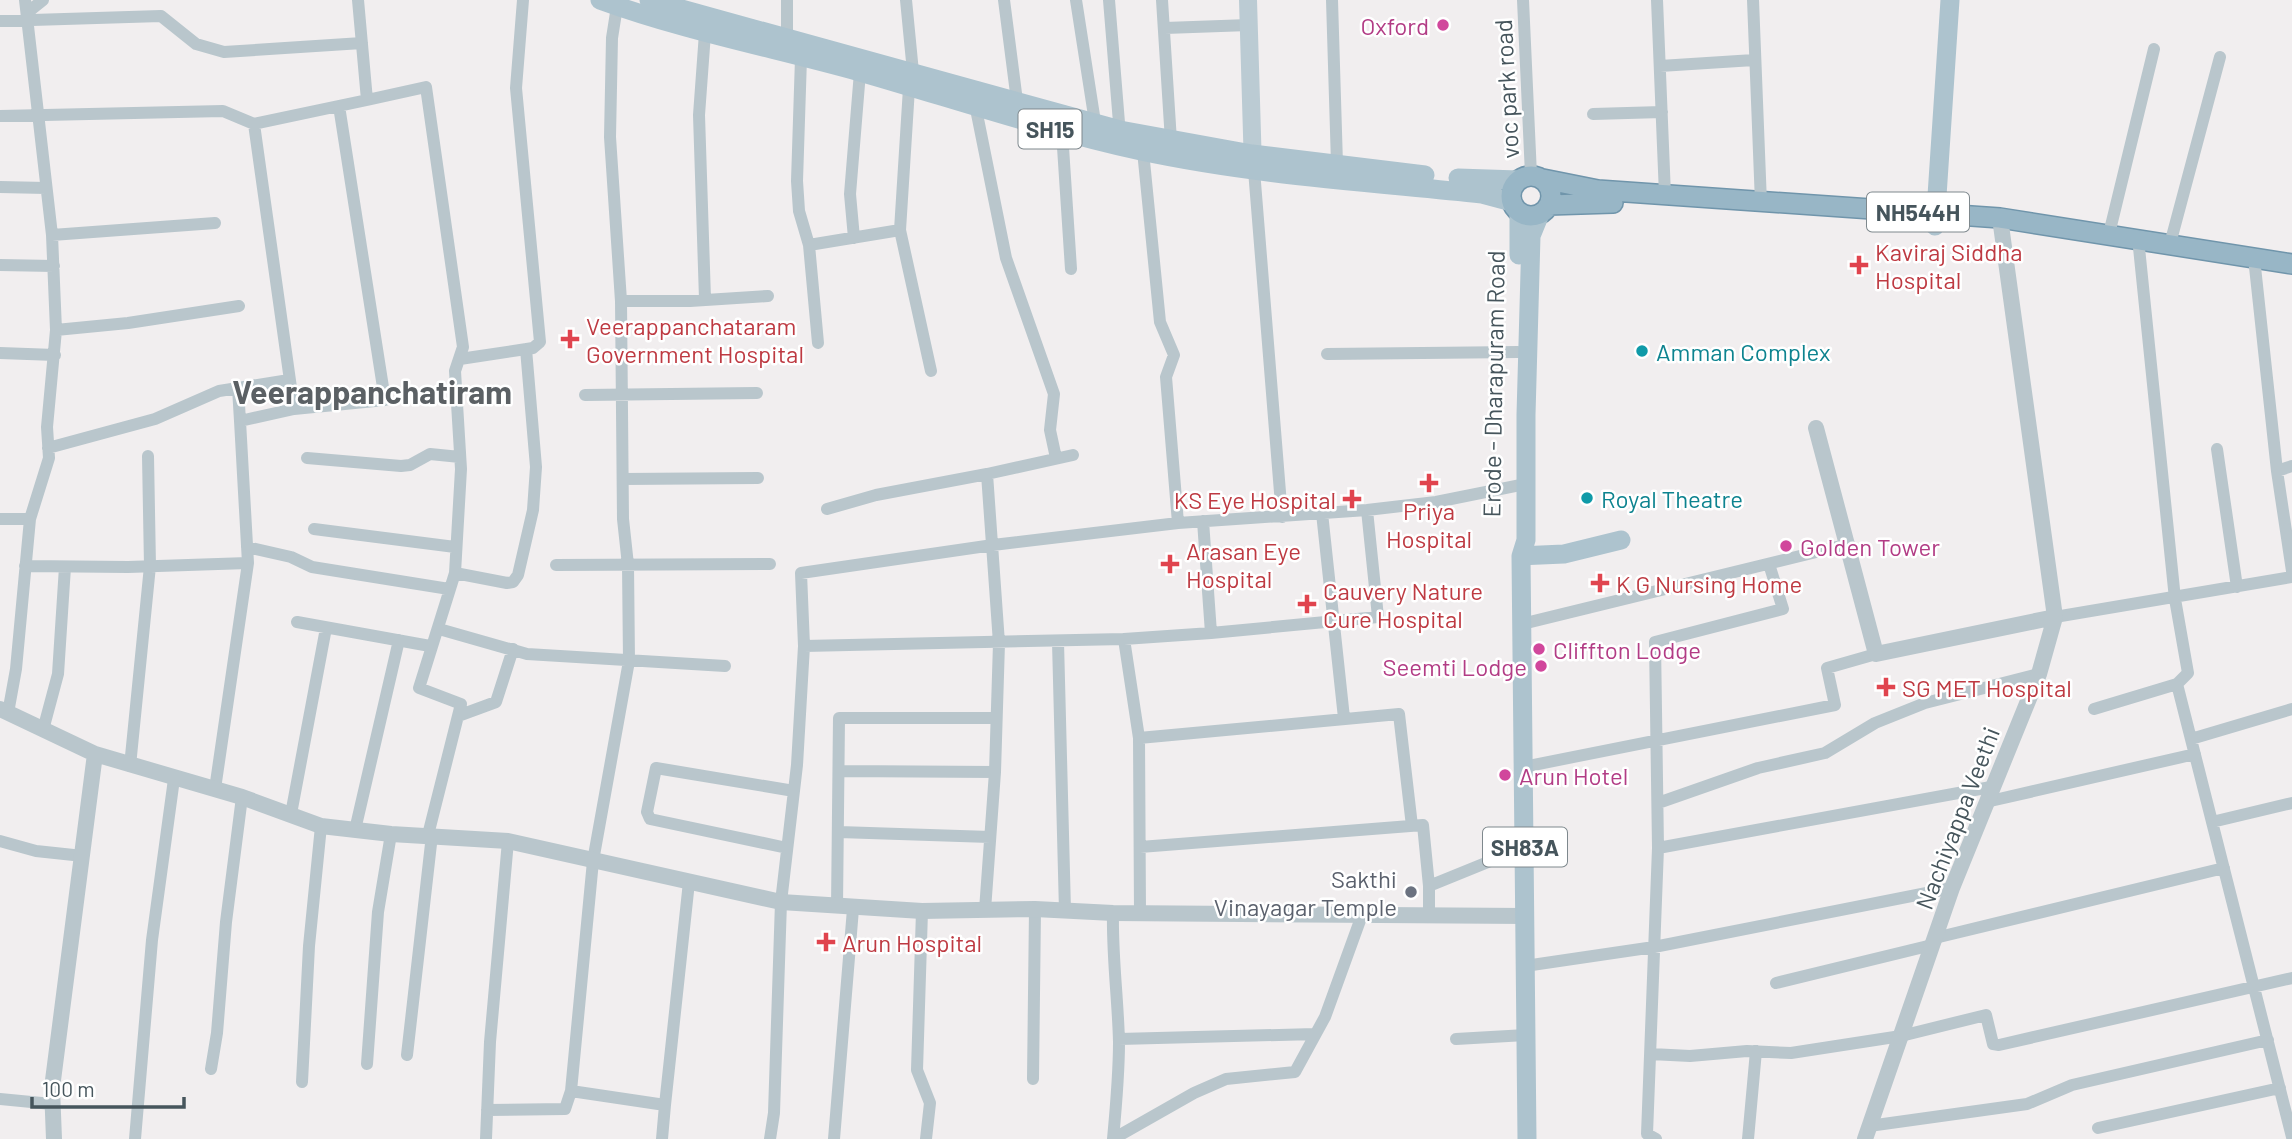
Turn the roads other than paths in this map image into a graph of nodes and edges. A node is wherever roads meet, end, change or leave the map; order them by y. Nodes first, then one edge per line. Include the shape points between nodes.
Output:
1 (43, 0) edge
2 (358, 0) edge
3 (523, 0) edge
4 (649, 0) edge
5 (787, 0) edge
6 (906, 0) edge
7 (1004, 0) edge
8 (1076, 0) edge
9 (1109, 0) edge
10 (1162, 0) edge
11 (1248, 0) edge
12 (1332, 0) edge
13 (1523, 0) edge
14 (1657, 0) edge
15 (1753, 0) edge
16 (1950, 0) edge
17 (611, 2) edge
18 (674, 4) edge
19 (27, 11) edge
20 (708, 17) edge
21 (0, 21) edge
22 (1249, 25) junction
23 (1165, 29) junction
24 (787, 38) junction
25 (362, 43) junction
26 (2154, 49) dead end
27 (2220, 57) dead end
28 (801, 58) junction
29 (1754, 60) junction
30 (1660, 66) junction
31 (860, 72) junction
32 (911, 80) junction
33 (367, 100) junction
34 (1017, 101) junction
35 (339, 106) junction
36 (976, 108) junction
37 (1662, 112) junction
38 (1593, 114) dead end
39 (0, 116) edge
40 (38, 117) junction
41 (1095, 122) junction
42 (254, 124) junction
43 (1062, 132) junction
44 (1120, 138) junction
45 (1171, 141) junction
46 (1143, 151) junction
47 (1253, 162) junction
48 (1337, 164) junction
49 (1531, 178) junction
50 (0, 187) edge
51 (46, 188) junction
52 (1665, 195) junction
53 (1761, 203) junction
54 (1515, 207) junction
55 (1544, 209) junction
56 (1935, 219) junction
57 (215, 223) dead end
58 (2000, 224) junction
59 (900, 230) junction
60 (2109, 234) junction
61 (51, 235) junction
62 (854, 238) junction
63 (2138, 243) junction
64 (2170, 244) junction
65 (809, 245) junction
66 (2292, 264) edge
67 (0, 265) edge
68 (54, 266) junction
69 (2255, 267) junction
70 (1071, 269) dead end
71 (2292, 274) edge
72 (768, 296) dead end
73 (705, 299) junction
74 (621, 301) junction
75 (239, 306) dead end
76 (56, 330) junction
77 (818, 343) dead end
78 (526, 349) junction
79 (1518, 352) junction
80 (0, 353) edge
81 (1327, 354) dead end
82 (55, 355) junction
83 (460, 359) junction
84 (931, 371) dead end
85 (289, 380) junction
86 (238, 388) junction
87 (757, 393) dead end
88 (622, 394) junction
89 (585, 395) dead end
90 (293, 409) junction
91 (240, 421) junction
92 (1816, 428) dead end
93 (48, 448) junction
94 (2217, 449) dead end
95 (1073, 455) dead end
96 (148, 456) dead end
97 (460, 457) junction
98 (307, 458) dead end
99 (1056, 458) junction
100 (2292, 466) edge
101 (2277, 471) junction
102 (987, 474) junction
103 (758, 478) dead end
104 (623, 479) junction
105 (1521, 486) junction
106 (827, 509) dead end
107 (1367, 510) junction
108 (1322, 513) junction
109 (1282, 517) junction
110 (0, 519) edge
111 (30, 519) junction
112 (1203, 521) junction
113 (1178, 523) junction
114 (314, 529) dead end
115 (1621, 540) dead end
116 (1849, 544) junction
117 (993, 545) junction
118 (247, 547) junction
119 (455, 548) junction
120 (1521, 556) junction
121 (248, 563) junction
122 (770, 564) dead end
123 (1769, 564) junction
124 (556, 565) dead end
125 (628, 565) junction
126 (25, 566) junction
127 (150, 566) junction
128 (65, 567) junction
129 (2292, 571) edge
130 (455, 573) junction
131 (2292, 577) edge
132 (2237, 587) junction
133 (449, 589) junction
134 (2175, 598) junction
135 (2055, 617) junction
136 (1335, 621) junction
137 (297, 622) dead end
138 (1522, 624) junction
139 (326, 628) junction
140 (439, 629) junction
141 (1210, 632) junction
142 (1124, 639) junction
143 (399, 640) junction
144 (1058, 642) junction
145 (999, 643) junction
146 (430, 646) junction
147 (804, 646) junction
148 (513, 649) junction
149 (1876, 654) junction
150 (629, 661) junction
151 (725, 666) dead end
152 (2039, 674) junction
153 (2177, 684) junction
154 (2094, 709) dead end
155 (2292, 709) edge
156 (4, 711) edge
157 (458, 716) junction
158 (996, 718) junction
159 (1343, 718) junction
160 (43, 730) junction
161 (1139, 738) junction
162 (1658, 738) junction
163 (2191, 739) junction
164 (95, 754) junction
165 (2195, 754) junction
166 (130, 766) junction
167 (1522, 767) junction
168 (839, 771) junction
169 (995, 772) junction
170 (173, 779) junction
171 (215, 789) junction
172 (794, 791) junction
173 (1989, 794) junction
174 (242, 797) junction
175 (1658, 803) junction
176 (2292, 803) edge
177 (291, 814) junction
178 (2212, 822) junction
179 (321, 826) junction
180 (1412, 826) junction
181 (355, 830) junction
182 (839, 832) junction
183 (391, 834) junction
184 (430, 835) junction
185 (990, 837) junction
186 (0, 841) edge
187 (508, 841) junction
188 (1140, 847) junction
189 (1525, 847) junction
190 (787, 848) junction
191 (1658, 848) junction
192 (83, 856) junction
193 (593, 861) junction
194 (2224, 868) junction
195 (689, 882) junction
196 (1429, 886) junction
197 (1952, 888) junction
198 (781, 902) junction
199 (845, 908) junction
200 (1035, 909) junction
201 (985, 910) junction
202 (922, 911) junction
203 (1065, 911) junction
204 (1113, 913) junction
205 (1140, 913) junction
206 (1429, 914) junction
207 (1362, 915) junction
208 (1526, 916) junction
209 (1934, 942) junction
210 (1654, 947) junction
211 (1525, 966) junction
212 (2292, 978) edge
213 (1776, 983) dead end
214 (2255, 987) junction
215 (1315, 1034) junction
216 (1526, 1035) junction
217 (1901, 1036) junction
218 (1456, 1038) dead end
219 (1119, 1039) junction
220 (2268, 1040) junction
221 (1756, 1051) junction
222 (1651, 1054) junction
223 (407, 1055) dead end
224 (367, 1064) dead end
225 (211, 1069) dead end
226 (1033, 1079) dead end
227 (302, 1082) dead end
228 (2280, 1088) junction
229 (571, 1091) junction
230 (0, 1098) edge
231 (52, 1104) junction
232 (665, 1105) junction
233 (487, 1110) junction
234 (2098, 1128) dead end
235 (1867, 1132) edge
236 (1649, 1137) edge
237 (2292, 1137) edge
238 (54, 1139) edge
239 (135, 1139) edge
240 (486, 1139) edge
241 (662, 1139) edge
242 (770, 1139) edge
243 (834, 1139) edge
244 (926, 1139) edge
245 (1113, 1139) edge
246 (1527, 1139) edge
247 (1748, 1139) edge

1 - 19 street
2 - 25 street
3 - 78 street via 516,88 541,338 536,347
4 - 18 main road, SH15
5 - 24 street
6 - 32 street
7 - 34 street
8 - 41 street
9 - 44 street
10 - 23 street
11 - 22 main road
12 - 48 street
13 - 49 street, voc park road
14 - 30 street
15 - 29 street
16 - 56 main road
17 - 20 main road, SH15
17 - 74 street via 610,137
18 - 20 main road, SH15
19 - 21 street
19 - 25 street via 161,16 196,44 224,52
19 - 40 street
20 - 24 main road, SH15
20 - 28 main road, SH15
20 - 73 street via 699,115
22 - 23 street
22 - 47 main road
23 - 45 street
24 - 32 main road, SH15
25 - 33 street
26 - 60 street
27 - 64 street
28 - 31 main road, SH15
28 - 65 street via 797,181
29 - 30 street
29 - 53 street
30 - 37 street
31 - 32 main road, SH15
31 - 62 street via 850,194
32 - 34 main road, SH15
32 - 36 main road, SH15
32 - 59 street
33 - 35 street
33 - 83 street via 426,87 463,347
34 - 41 main road, SH15
35 - 42 street
35 - 90 street via 385,400
36 - 43 main road, SH15
36 - 99 street via 1006,258 1054,394 1050,430
37 - 38 street
37 - 52 street
39 - 40 street
40 - 42 street via 223,111
40 - 51 street
41 - 44 main road, SH15
42 - 85 street
43 - 44 main road, SH15
43 - 70 street
44 - 45 main road, SH15
44 - 46 main road, SH15
45 - 47 main road, SH15
46 - 47 main road, SH15
46 - 113 street via 1160,321 1174,355 1166,377
47 - 48 main road, SH15
47 - 54 main road, SH15 via 1482,194
47 - 109 street
48 - 49 main road, SH15 via 1480,180
49 - 52 highway, NH544H
49 - 54 highway via 1511,192
49 - 55 highway via 1550,188
50 - 51 street
51 - 61 street
52 - 53 highway, NH544H
53 - 56 highway, NH544H
54 - 55 highway, NH544H via 1529,216
54 - 79 main road, Erode - Dharapuram Road / SH83A
55 - 56 highway, NH544H via 1594,202
55 - 105 main road, Erode - Dharapuram Road / SH83A via 1531,236
56 - 58 highway, NH544H
57 - 61 street
58 - 60 highway, NH544H
58 - 63 highway, NH544H
58 - 135 street, Nachiyappa Veethi
59 - 62 street
59 - 84 street
60 - 63 highway, NH544H
61 - 68 street
62 - 65 street
63 - 64 highway, NH544H
63 - 69 highway, NH544H
63 - 134 street
64 - 66 highway, NH544H
65 - 77 street
67 - 68 street
68 - 76 street
69 - 71 highway, NH544H
69 - 101 street
72 - 73 street
73 - 74 street
74 - 88 street
75 - 76 street
76 - 82 street
78 - 83 street
78 - 130 street via 536,467 533,510 518,575 507,583
79 - 81 street
79 - 105 main road, Erode - Dharapuram Road / SH83A
80 - 82 street
82 - 93 street
83 - 97 street via 455,371
85 - 86 street
85 - 90 street
86 - 91 street
86 - 93 street via 219,391 155,418
87 - 88 street
88 - 89 street
88 - 104 street
90 - 91 street
91 - 118 street
92 - 116 street
93 - 111 street
94 - 132 street
95 - 99 street
96 - 127 street
97 - 98 street via 430,454 401,466
97 - 119 street
99 - 102 street
100 - 101 street
101 - 129 street
102 - 106 street
102 - 117 street
103 - 104 street
104 - 125 street
105 - 107 street
105 - 120 main road, Erode - Dharapuram Road / SH83A via 1526,540
107 - 108 street
107 - 136 street via 1378,617
108 - 109 street
108 - 136 street
109 - 112 street
110 - 111 street
111 - 126 street
112 - 113 street
112 - 141 street
113 - 117 street
114 - 119 street
115 - 120 main road via 1564,554
116 - 123 street
116 - 149 street
117 - 145 street
117 - 147 street via 801,573
118 - 121 street
118 - 133 street via 291,556 312,567
119 - 130 street
120 - 138 main road, Erode - Dharapuram Road / SH83A
121 - 127 street
121 - 171 street
122 - 125 street
123 - 138 street
123 - 162 street via 1783,609 1654,642
124 - 125 street
125 - 150 street
126 - 128 street
126 - 156 street via 16,669
127 - 128 street
127 - 166 street
128 - 160 street via 58,674
130 - 133 street
131 - 132 street
132 - 134 street
133 - 140 street
134 - 135 street
134 - 153 street via 2188,673
135 - 149 street
135 - 152 street, Nachiyappa Veethi
136 - 141 street
136 - 159 street
137 - 139 street
138 - 167 main road, Erode - Dharapuram Road / SH83A
139 - 143 street
139 - 177 street
140 - 146 street
140 - 148 street
141 - 142 street
142 - 144 street
142 - 161 street
143 - 146 street
143 - 181 street
144 - 145 street
144 - 203 street
145 - 147 street
145 - 158 street
146 - 157 street via 419,688 461,704
147 - 172 street
148 - 150 street via 527,654
148 - 157 street via 496,702
149 - 162 street via 1827,668 1835,705
150 - 151 street
150 - 193 street
152 - 173 street, Nachiyappa Veethi
152 - 175 street via 1925,703 1875,723 1825,752 1758,768
153 - 154 street
153 - 163 street
155 - 163 street
156 - 160 street
157 - 184 street
158 - 168 street via 839,718
158 - 169 street
159 - 161 street
159 - 180 street via 1399,713
160 - 164 street
161 - 188 street
162 - 167 street
162 - 175 street
163 - 165 street
164 - 166 street
164 - 192 street
165 - 173 street
165 - 178 street
166 - 170 street
167 - 189 main road, Erode - Dharapuram Road / SH83A
168 - 169 street
168 - 182 street
169 - 185 street
170 - 171 street
170 - 239 street via 151,953
171 - 174 street
172 - 190 street
172 - 190 street via 656,768 647,812 650,819
173 - 191 street
173 - 197 street, Nachiyappa Veethi
174 - 177 street
174 - 225 street
175 - 191 street
176 - 178 street
177 - 179 street
178 - 194 street
179 - 181 street
179 - 227 street
180 - 188 street
180 - 196 street via 1423,825
181 - 183 street
182 - 185 street
182 - 199 street
183 - 184 street
183 - 224 street via 378,912
184 - 187 street
184 - 223 street
185 - 201 street
186 - 192 street
187 - 193 street
187 - 233 street
188 - 205 street
189 - 196 street
189 - 208 main road, Erode - Dharapuram Road / SH83A
190 - 198 street
191 - 210 street
192 - 231 street
193 - 195 street
193 - 229 street
194 - 209 street
194 - 214 street
195 - 198 street
195 - 232 street
196 - 206 street
197 - 209 street, Nachiyappa Veethi
197 - 210 street
198 - 199 street
198 - 242 street
199 - 202 street
199 - 243 street
200 - 201 street
200 - 203 street
200 - 226 street
201 - 202 street
202 - 244 street via 917,1070 930,1103
203 - 204 street
204 - 205 street
204 - 219 street
205 - 207 street
206 - 207 street
206 - 208 street
207 - 215 street
208 - 211 main road, Erode - Dharapuram Road / SH83A
209 - 213 street
209 - 217 street, Nachiyappa Veethi
210 - 211 street
210 - 222 street
211 - 216 main road, Erode - Dharapuram Road / SH83A
212 - 214 street
214 - 217 street via 1999,1045 1993,1044 1986,1015
214 - 220 street
215 - 219 street
215 - 245 street via 1295,1072 1226,1079
216 - 218 street
216 - 246 main road, Erode - Dharapuram Road / SH83A
217 - 221 street via 1791,1053
217 - 235 street, Nachiyappa Veethi
219 - 245 street
220 - 228 street
220 - 235 street via 2072,1084 2027,1104
221 - 222 street
221 - 247 street
222 - 236 street
228 - 234 street
228 - 237 street
229 - 232 street
229 - 233 street via 565,1109
230 - 231 street
231 - 238 street
232 - 241 street
233 - 240 street

